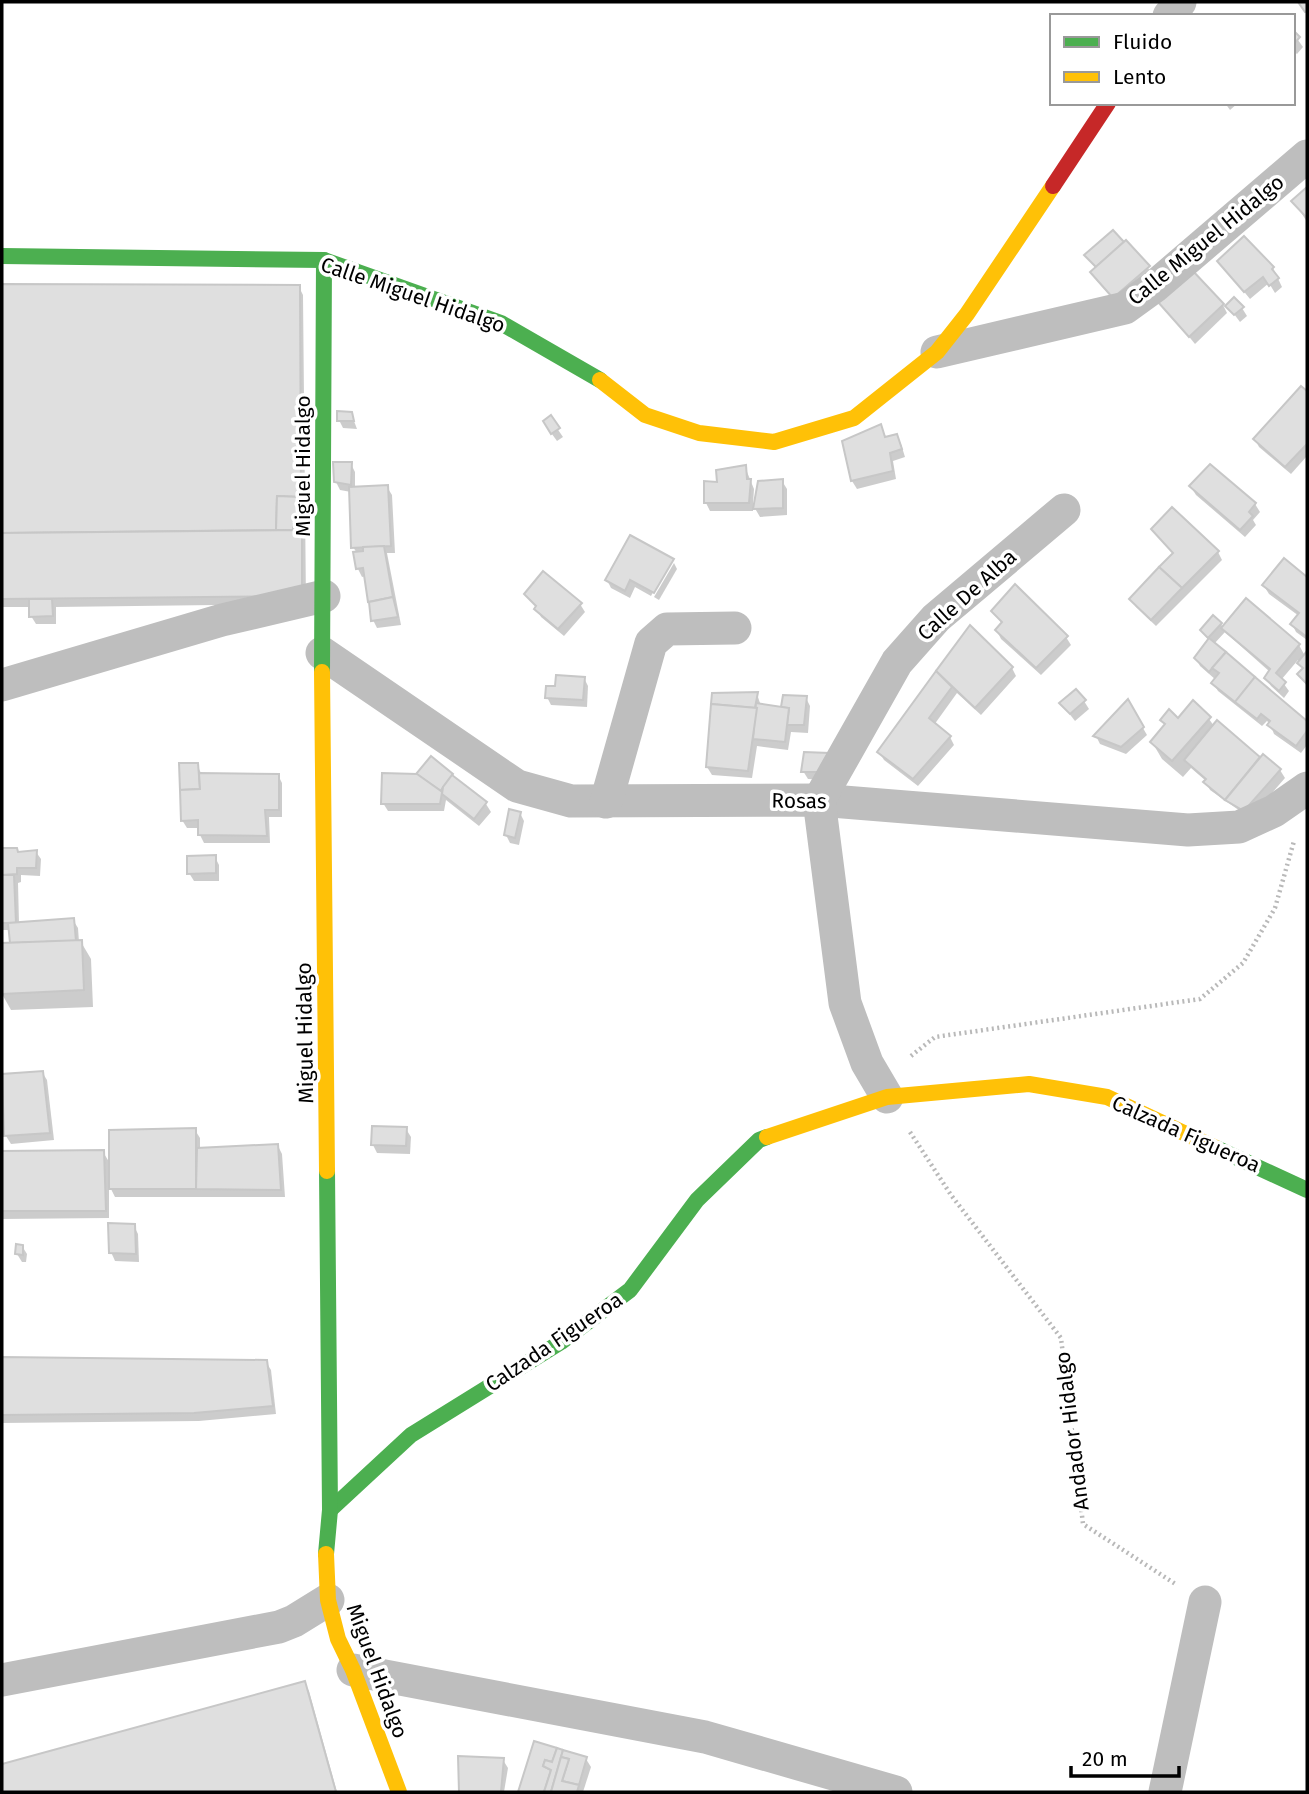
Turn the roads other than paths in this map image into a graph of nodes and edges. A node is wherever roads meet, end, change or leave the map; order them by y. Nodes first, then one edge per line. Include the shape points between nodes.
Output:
1 (1107, 105) edge
2 (1307, 156) edge
3 (2, 256) edge
4 (324, 260) junction
5 (937, 352) junction
6 (1064, 510) dead end
7 (324, 596) junction
8 (736, 628) dead end
9 (322, 653) junction
10 (2, 685) edge
11 (1306, 789) edge
12 (818, 800) junction
13 (606, 803) junction
14 (887, 1097) junction
15 (1307, 1190) edge
16 (330, 1510) junction
17 (328, 1600) junction
18 (1205, 1602) road end
19 (354, 1670) junction
20 (2, 1680) edge
21 (399, 1792) edge
22 (896, 1792) edge
23 (1165, 1792) edge

1 - 5 street, Calle Miguel Hidalgo
2 - 5 street, Calle Miguel Hidalgo via 1125,308
3 - 4 street, Calle Miguel Hidalgo
4 - 5 street, Calle Miguel Hidalgo via 501,323 597,377 645,415 699,433 774,442 854,418
4 - 7 street, Miguel Hidalgo
6 - 12 street, Calle De Alba via 936,618 897,662
7 - 9 street, Miguel Hidalgo
7 - 10 street via 222,620
8 - 13 street via 667,629 651,643
9 - 13 street, Rosas via 517,786 571,801
9 - 16 street, Miguel Hidalgo
11 - 12 street, Rosas via 1239,827 1188,830
12 - 13 street, Rosas
12 - 14 street via 845,1003 867,1063
14 - 15 street, Calzada Figueroa via 1029,1084 1107,1097
14 - 16 street, Calzada Figueroa via 759,1140 697,1200 630,1290 561,1342 411,1435
16 - 17 street, Miguel Hidalgo
17 - 19 street, Miguel Hidalgo via 338,1639
17 - 20 street via 279,1627
18 - 23 street
19 - 21 street, Miguel Hidalgo
19 - 22 street via 705,1737

